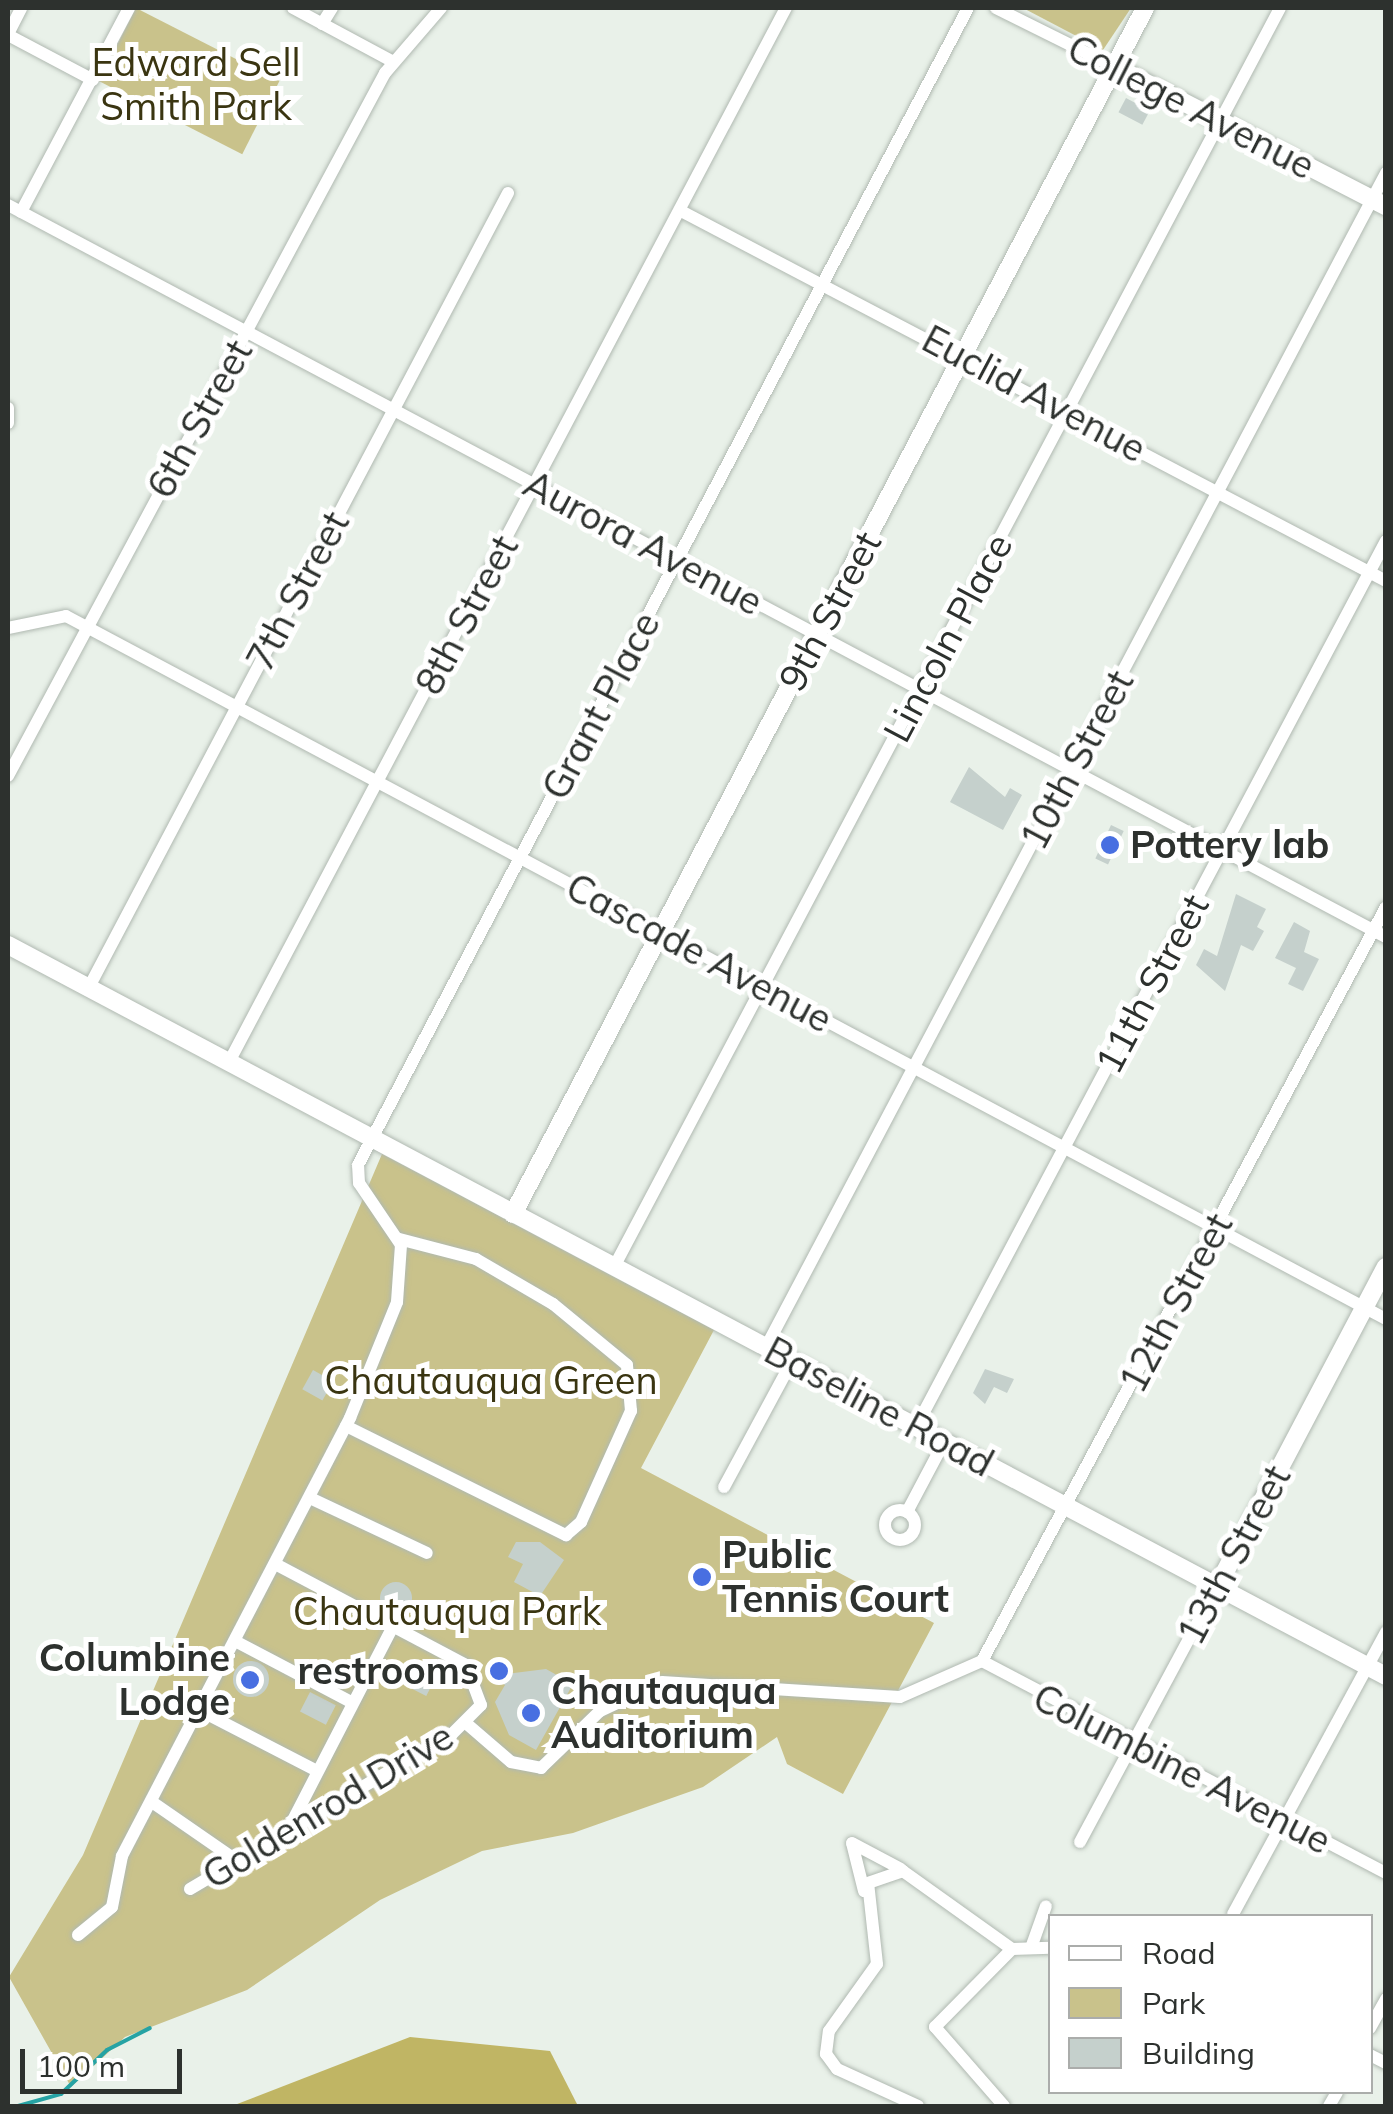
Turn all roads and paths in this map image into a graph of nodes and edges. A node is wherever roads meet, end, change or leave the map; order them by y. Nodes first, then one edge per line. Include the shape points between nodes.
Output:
1 (21, 8) edge
2 (129, 8) edge
3 (293, 8) edge
4 (332, 8) edge
5 (441, 8) edge
6 (786, 8) edge
7 (968, 8) edge
8 (996, 8) edge
9 (1145, 8) edge
10 (1280, 8) edge
11 (322, 24) junction
12 (8, 34) edge
13 (392, 61) junction
14 (1115, 68) junction
15 (93, 80) junction
16 (1221, 119) junction
17 (1386, 172) edge
18 (508, 192) dead end
19 (1379, 202) edge
20 (8, 205) edge
21 (681, 210) junction
22 (22, 212) junction
23 (824, 285) junction
24 (245, 334) junction
25 (963, 357) junction
26 (8, 408) edge
27 (391, 411) junction
28 (1067, 412) junction
29 (8, 423) edge
30 (535, 486) junction
31 (1216, 491) junction
32 (1386, 541) edge
33 (678, 562) junction
34 (1369, 572) junction
35 (1386, 581) edge
36 (8, 628) edge
37 (87, 629) junction
38 (818, 634) junction
39 (921, 689) junction
40 (235, 710) junction
41 (1072, 769) junction
42 (8, 776) edge
43 (376, 784) junction
44 (1222, 850) junction
45 (519, 858) junction
46 (1386, 907) edge
47 (660, 933) junction
48 (1379, 933) edge
49 (8, 946) edge
50 (764, 988) junction
51 (88, 989) junction
52 (228, 1062) junction
53 (917, 1068) junction
54 (372, 1138) junction
55 (1066, 1148) junction
56 (513, 1214) junction
57 (1217, 1227) junction
58 (398, 1239) junction
59 (614, 1267) junction
60 (1386, 1268) edge
61 (1364, 1308) junction
62 (1386, 1319) edge
63 (766, 1347) junction
64 (792, 1361) junction
65 (346, 1426) junction
66 (916, 1426) junction
67 (944, 1442) junction
68 (724, 1487) dead end
69 (310, 1498) junction
70 (1067, 1507) junction
71 (907, 1512) dead end
72 (428, 1553) dead end
73 (275, 1564) junction
74 (1217, 1587) junction
75 (393, 1626) junction
76 (1386, 1632) edge
77 (235, 1640) junction
78 (982, 1660) junction
79 (1368, 1666) junction
80 (1386, 1676) edge
81 (353, 1702) junction
82 (200, 1710) junction
83 (466, 1724) junction
84 (1134, 1744) junction
85 (317, 1771) junction
86 (152, 1802) junction
87 (1286, 1819) junction
88 (292, 1822) junction
89 (1080, 1842) dead end
90 (233, 1858) junction
91 (903, 1870) junction
92 (1386, 1873) edge
93 (190, 1889) dead end
94 (864, 1892) junction
95 (1046, 1906) dead end
96 (1232, 1914) dead end
97 (78, 1935) dead end
98 (1032, 1944) junction
99 (1048, 1948) edge
100 (1012, 1949) junction
101 (1386, 1999) edge
102 (1373, 2023) edge
103 (918, 2106) edge
104 (1004, 2106) edge

1 - 12 street
2 - 15 street
3 - 11 street
4 - 11 street
5 - 13 street, 6th Street
6 - 21 street, 8th Street
7 - 23 street, Grant Place
8 - 14 street, College Avenue
9 - 14 street, 9th Street
10 - 16 street, Lincoln Place
11 - 13 street
12 - 15 street
13 - 24 street, 6th Street
14 - 16 street, College Avenue
14 - 25 street, 9th Street
15 - 22 street
16 - 19 street, College Avenue
16 - 28 street, Lincoln Place
17 - 19 street, 10th Street
18 - 27 street, 7th Street
19 - 31 street, 10th Street
20 - 22 street, Aurora Avenue
21 - 23 street, Euclid Avenue
21 - 30 street, 8th Street
22 - 24 street, Aurora Avenue
23 - 25 street, Euclid Avenue
23 - 33 street, Grant Place
24 - 27 street, Aurora Avenue
24 - 37 street, 6th Street
25 - 28 street, Euclid Avenue
25 - 38 street, 9th Street
26 - 29 street
27 - 30 street, Aurora Avenue
27 - 40 street, 7th Street
28 - 31 street, Euclid Avenue
28 - 39 street, Lincoln Place
30 - 33 street, Aurora Avenue
30 - 43 street, 8th Street
31 - 34 street, Euclid Avenue
31 - 41 street, 10th Street
32 - 34 street, 11th Street
33 - 38 street, Aurora Avenue
33 - 45 street, Grant Place
34 - 35 street, Euclid Avenue
34 - 44 street, 11th Street
36 - 37 street, Cascade Avenue via 54,614
37 - 40 street, Cascade Avenue
37 - 42 street, 6th Street
38 - 39 street, Aurora Avenue
38 - 47 street, 9th Street
39 - 41 street, Aurora Avenue
39 - 50 street, Lincoln Place
40 - 43 street, Cascade Avenue
40 - 51 street, 7th Street
41 - 44 street, Aurora Avenue
41 - 53 street, 10th Street
43 - 45 street, Cascade Avenue
43 - 52 street, 8th Street
44 - 48 street, Aurora Avenue
44 - 55 street, 11th Street
45 - 47 street, Cascade Avenue
45 - 54 street, Grant Place
46 - 48 street, 12th Street
47 - 50 street, Cascade Avenue
47 - 56 street, 9th Street
48 - 57 street, 12th Street
49 - 51 street, Baseline Road
50 - 53 street, Cascade Avenue
50 - 59 street, Lincoln Place
51 - 52 street, Baseline Road
52 - 54 street, Baseline Road
53 - 55 street, Cascade Avenue
53 - 63 street, 10th Street
54 - 56 street, Baseline Road
54 - 58 street, Grant Place via 358,1178
55 - 57 street, Cascade Avenue
55 - 66 street, 11th Street
56 - 59 street, Baseline Road
57 - 61 street, Cascade Avenue
57 - 70 street, 12th Street
58 - 65 street via 400,1293
58 - 65 street via 511,1276 627,1366 631,1411 581,1522 558,1532
59 - 63 street, Baseline Road
60 - 61 street, 13th Street
61 - 62 street, Cascade Avenue
61 - 74 street, 13th Street
63 - 64 street, Baseline Road
64 - 66 street, Baseline Road
64 - 68 street
65 - 69 street
66 - 67 street, Baseline Road
67 - 70 street, Baseline Road
67 - 71 street
69 - 72 street
69 - 73 street
70 - 74 street, Baseline Road
70 - 78 street, 12th Street
73 - 75 street
73 - 77 street
74 - 79 street, Baseline Road
74 - 84 street, 13th Street
75 - 81 street
75 - 83 street via 475,1673 481,1702
76 - 79 street
77 - 81 street
77 - 82 street
78 - 83 street, 12th Street via 948,1682 895,1697 662,1682 600,1710 547,1766 507,1758
78 - 84 street, Columbine Avenue
79 - 80 street, Baseline Road
79 - 87 street
81 - 85 street
82 - 85 street
82 - 86 street
83 - 88 street, Goldenrod Drive
84 - 87 street, Columbine Avenue
84 - 89 street, 13th Street
85 - 88 street
86 - 90 street
86 - 97 street via 126,1847 108,1916
87 - 92 street, Columbine Avenue
87 - 96 street
88 - 90 street, Goldenrod Drive
90 - 93 street, Goldenrod Drive
91 - 94 street via 882,1871
91 - 94 street via 852,1843
91 - 100 street
94 - 103 street via 876,1964 829,2031 826,2054 838,2069
95 - 98 street
98 - 99 street
98 - 100 street
100 - 104 street via 934,2028
101 - 102 street

